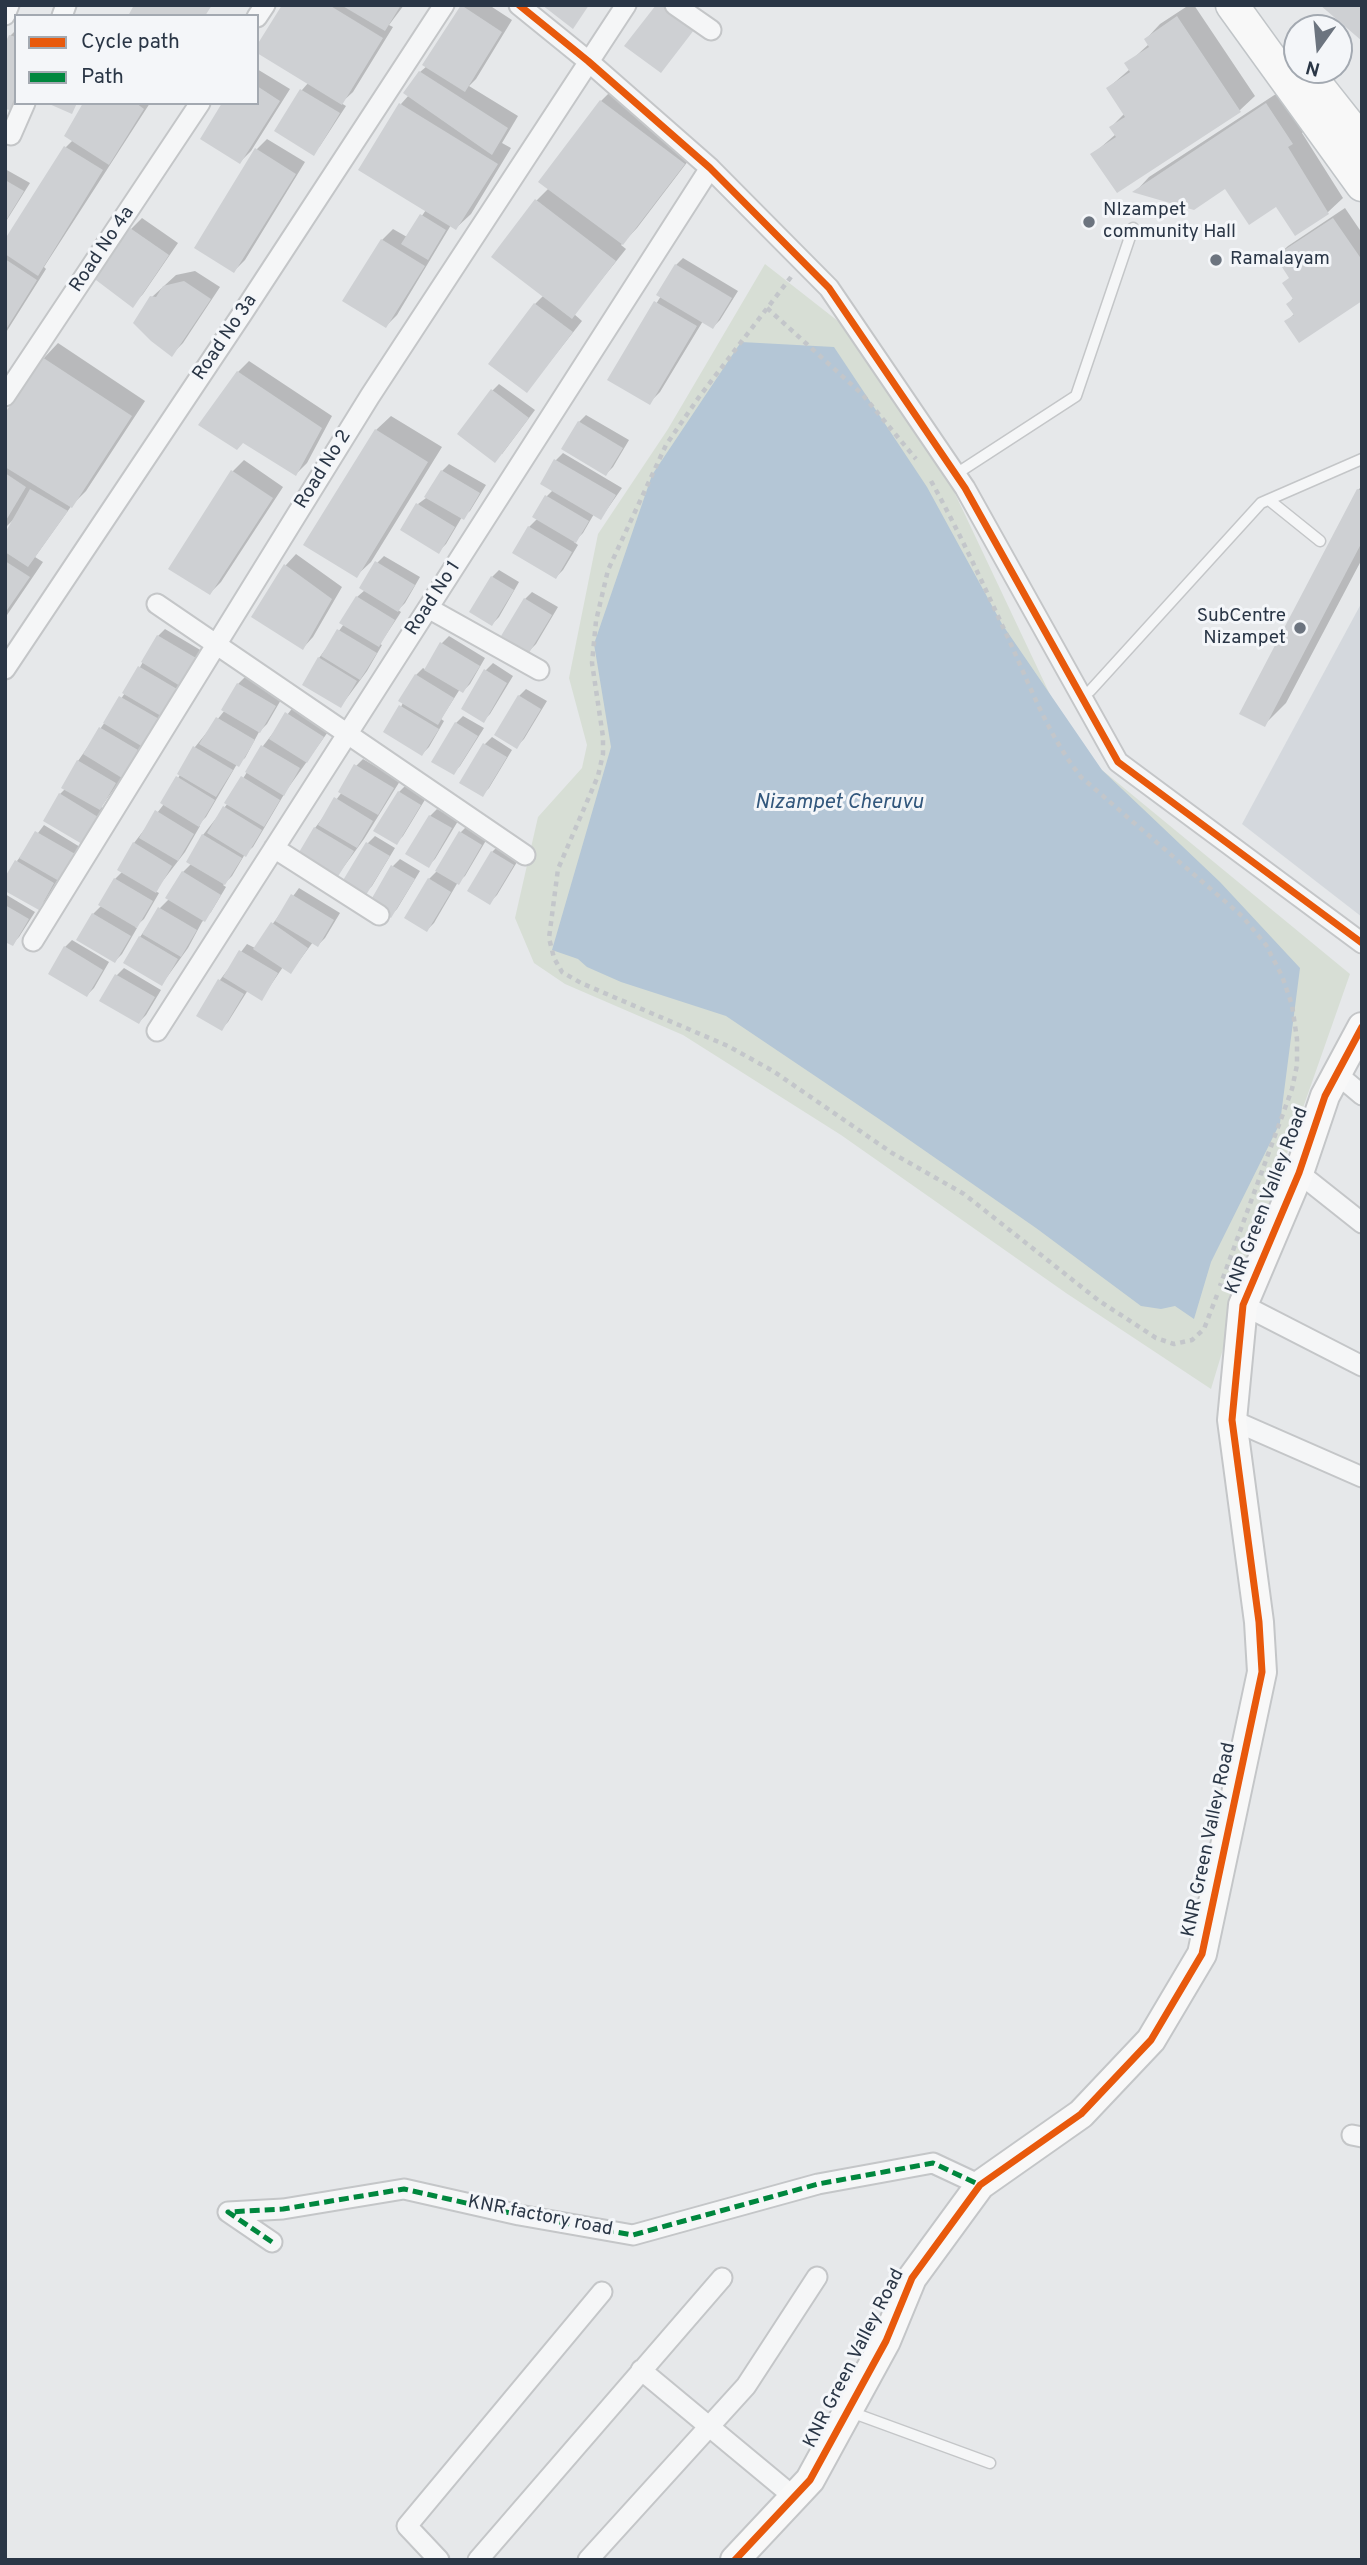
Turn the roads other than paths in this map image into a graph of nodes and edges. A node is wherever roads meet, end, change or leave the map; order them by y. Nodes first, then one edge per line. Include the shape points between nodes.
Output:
1 (9, 5) edge
2 (444, 5) edge
3 (519, 5) edge
4 (626, 5) edge
5 (675, 5) edge
6 (1232, 5) edge
7 (1254, 5) edge
8 (5, 15) edge
9 (711, 30) dead end
10 (1283, 42) edge
11 (587, 61) junction
12 (1316, 84) edge
13 (23, 105) edge
14 (199, 105) edge
15 (11, 135) dead end
16 (1362, 142) edge
17 (710, 168) junction
18 (1362, 185) edge
19 (1133, 228) dead end
20 (5, 396) edge
21 (1362, 459) edge
22 (956, 474) junction
23 (1269, 500) junction
24 (1320, 541) dead end
25 (157, 604) dead end
26 (428, 608) junction
27 (217, 644) junction
28 (5, 668) edge
29 (539, 670) dead end
30 (1090, 691) dead end
31 (347, 734) junction
32 (274, 848) junction
33 (525, 855) dead end
34 (379, 915) dead end
35 (33, 942) dead end
36 (1362, 943) edge
37 (1362, 1027) edge
38 (158, 1031) dead end
39 (1337, 1074) junction
40 (1362, 1095) edge
41 (1299, 1173) junction
42 (1362, 1223) edge
43 (1243, 1306) junction
44 (1362, 1366) edge
45 (1232, 1420) junction
46 (1362, 1476) edge
47 (980, 2185) junction
48 (272, 2242) dead end
49 (722, 2277) dead end
50 (817, 2277) dead end
51 (602, 2292) dead end
52 (641, 2370) junction
53 (848, 2411) junction
54 (710, 2426) junction
55 (990, 2463) dead end
56 (794, 2497) junction
57 (439, 2560) edge
58 (478, 2560) edge
59 (588, 2560) edge
60 (735, 2560) edge

1 - 8 street
2 - 28 street, Road No 3a
3 - 11 street
4 - 11 street, Road No 2
5 - 9 street
6 - 18 main road
7 - 10 main road
11 - 17 street
11 - 27 street, Road No 2 via 370,396
12 - 16 main road
13 - 15 street
14 - 20 street, Road No 4a
17 - 22 street via 829,288
17 - 26 street, Road No 1
19 - 22 lane via 1076,396
21 - 23 lane
22 - 36 street via 1118,762
23 - 24 lane
23 - 30 lane via 1261,503
25 - 27 street
26 - 29 street
26 - 31 street, Road No 1
27 - 31 street
27 - 35 street, Road No 2
31 - 32 street, Road No 1
31 - 33 street
32 - 34 street
32 - 38 street, Road No 1
37 - 39 street, KNR Green Valley Road
39 - 40 street
39 - 41 street, KNR Green Valley Road
41 - 42 street
41 - 43 street, KNR Green Valley Road
43 - 44 street
43 - 45 street, KNR Green Valley Road
45 - 46 street
45 - 47 street, KNR Green Valley Road via 1262,1672 1202,1954 1151,2040 1081,2114
47 - 48 street, KNR factory road via 933,2163 793,2190 632,2235 404,2189 228,2213
47 - 53 street, KNR Green Valley Road via 912,2278 886,2341
49 - 52 street
50 - 54 street via 746,2386
51 - 57 street via 407,2526
52 - 54 street
52 - 58 street
53 - 55 lane
53 - 56 street, KNR Green Valley Road via 810,2480
54 - 56 street
54 - 59 street
56 - 60 street, KNR Green Valley Road

